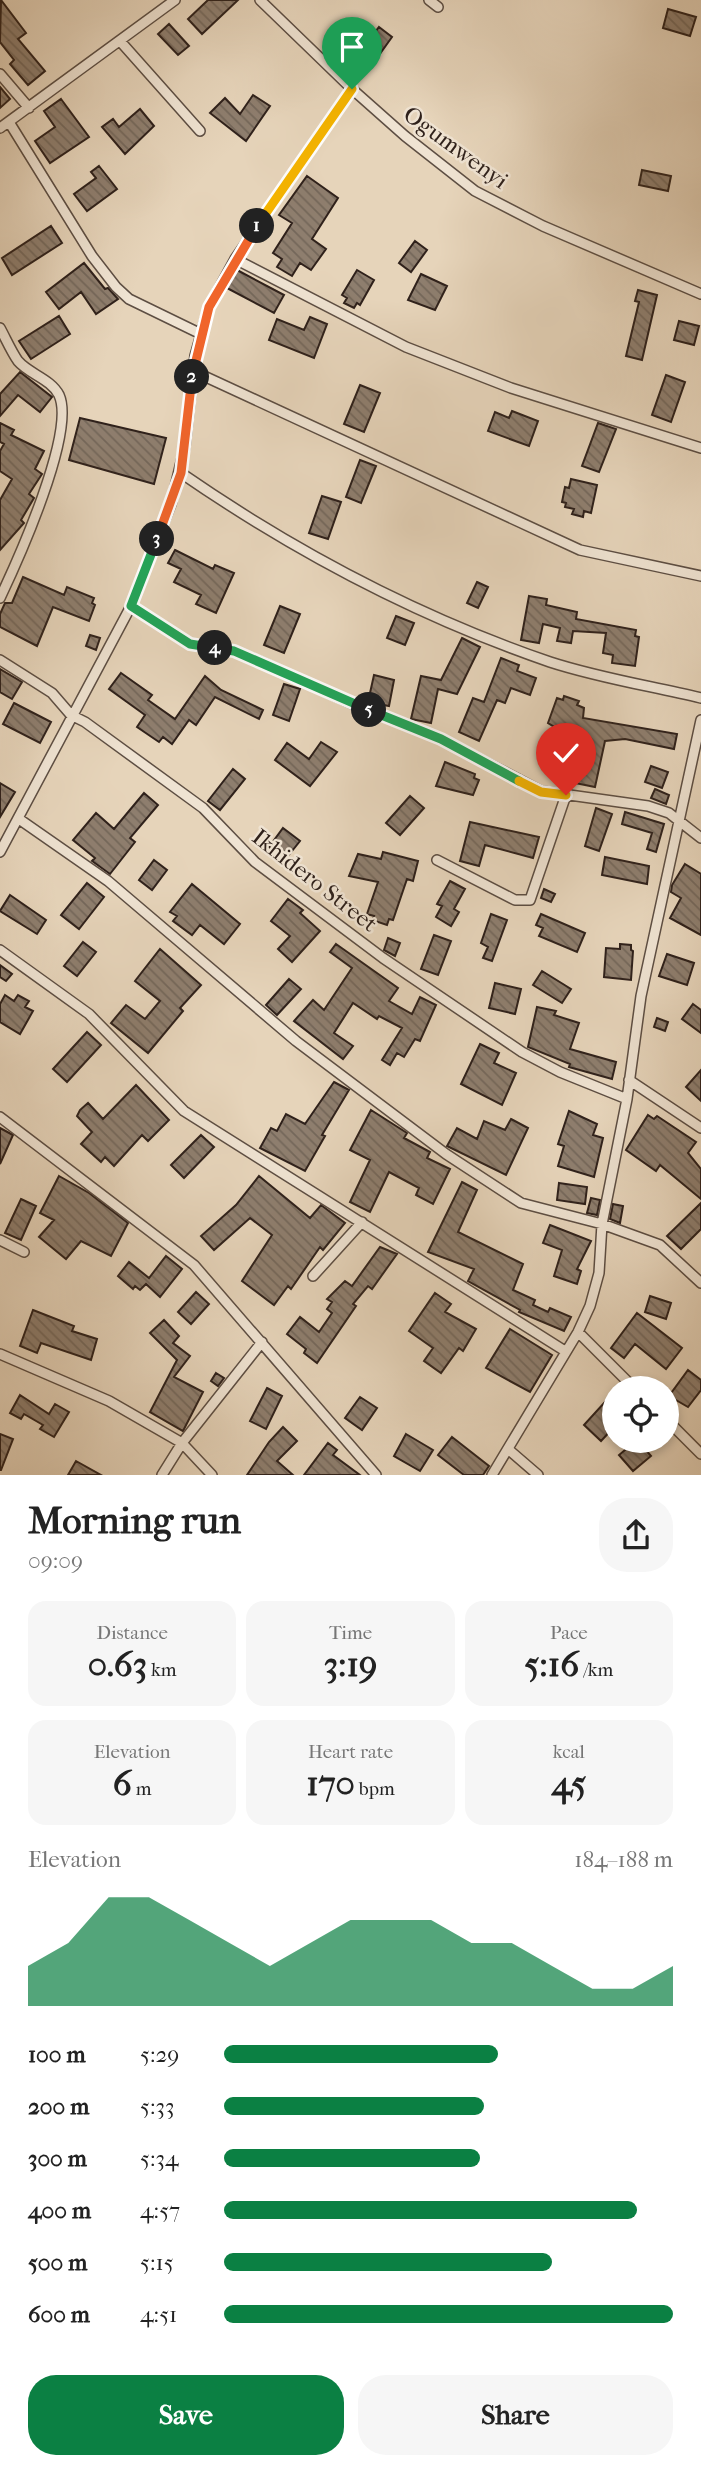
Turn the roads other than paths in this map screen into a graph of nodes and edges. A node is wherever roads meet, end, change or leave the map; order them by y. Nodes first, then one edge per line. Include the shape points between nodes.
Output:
1 (175, 0) edge
2 (260, 0) edge
3 (429, 0) edge
4 (438, 8) dead end
5 (120, 41) junction
6 (0, 74) edge
7 (352, 89) junction
8 (29, 107) junction
9 (9, 122) junction
10 (0, 128) edge
11 (200, 131) dead end
12 (235, 259) junction
13 (701, 294) edge
14 (0, 328) edge
15 (201, 334) junction
16 (192, 371) junction
17 (701, 448) edge
18 (181, 473) junction
19 (701, 576) edge
20 (0, 597) edge
21 (131, 606) junction
22 (0, 660) edge
23 (701, 698) edge
24 (71, 716) junction
25 (701, 720) edge
26 (566, 795) junction
27 (19, 819) junction
28 (681, 825) junction
29 (701, 838) edge
30 (0, 852) edge
31 (437, 860) dead end
32 (0, 950) edge
33 (629, 1080) junction
34 (627, 1099) junction
35 (0, 1117) edge
36 (701, 1128) edge
37 (362, 1222) junction
38 (602, 1224) junction
39 (0, 1240) edge
40 (24, 1252) dead end
41 (313, 1276) dead end
42 (701, 1283) edge
43 (578, 1332) junction
44 (262, 1342) junction
45 (565, 1351) junction
46 (0, 1354) edge
47 (622, 1376) edge
48 (679, 1432) edge
49 (181, 1443) junction
50 (509, 1450) junction
51 (701, 1454) edge
52 (162, 1475) edge
53 (212, 1475) edge
54 (376, 1475) edge
55 (492, 1475) edge
56 (538, 1475) edge

1 - 5 street
2 - 7 street, Ogumwenyi
3 - 4 street
5 - 8 street
5 - 11 street
6 - 8 street
7 - 12 street
7 - 13 street, Ogumwenyi via 475,191 543,226
8 - 9 street
9 - 10 street
9 - 15 street via 116,287 129,299
12 - 15 street via 209,307
12 - 17 street via 406,347 512,388
14 - 20 street via 19,362 46,381 61,403 60,446
15 - 16 street
16 - 18 street
16 - 19 street via 580,550
18 - 21 street
18 - 23 street via 286,542 481,636 553,663
21 - 24 street
21 - 26 street via 190,644 234,651 441,739 541,792
22 - 24 street, Ikhidero Street via 52,693
24 - 27 street
24 - 34 street, Ikhidero Street via 204,808 255,862 383,958 522,1052
25 - 28 street
26 - 28 street via 648,806 669,813
26 - 31 street via 530,900 515,900
27 - 30 street
27 - 38 street via 108,881 296,1041 446,1154 521,1203
28 - 29 street
28 - 33 street via 656,924
32 - 37 street via 89,1014 184,1111
33 - 34 street
33 - 36 street
34 - 38 street
35 - 44 street via 186,1258
37 - 41 street
37 - 45 street
38 - 42 street via 660,1245
38 - 43 street via 599,1273
39 - 40 street
43 - 45 street
43 - 47 street
44 - 49 street
44 - 54 street
45 - 50 street
46 - 49 street via 109,1401
48 - 51 street
49 - 52 street
49 - 53 street
50 - 55 street
50 - 56 street

